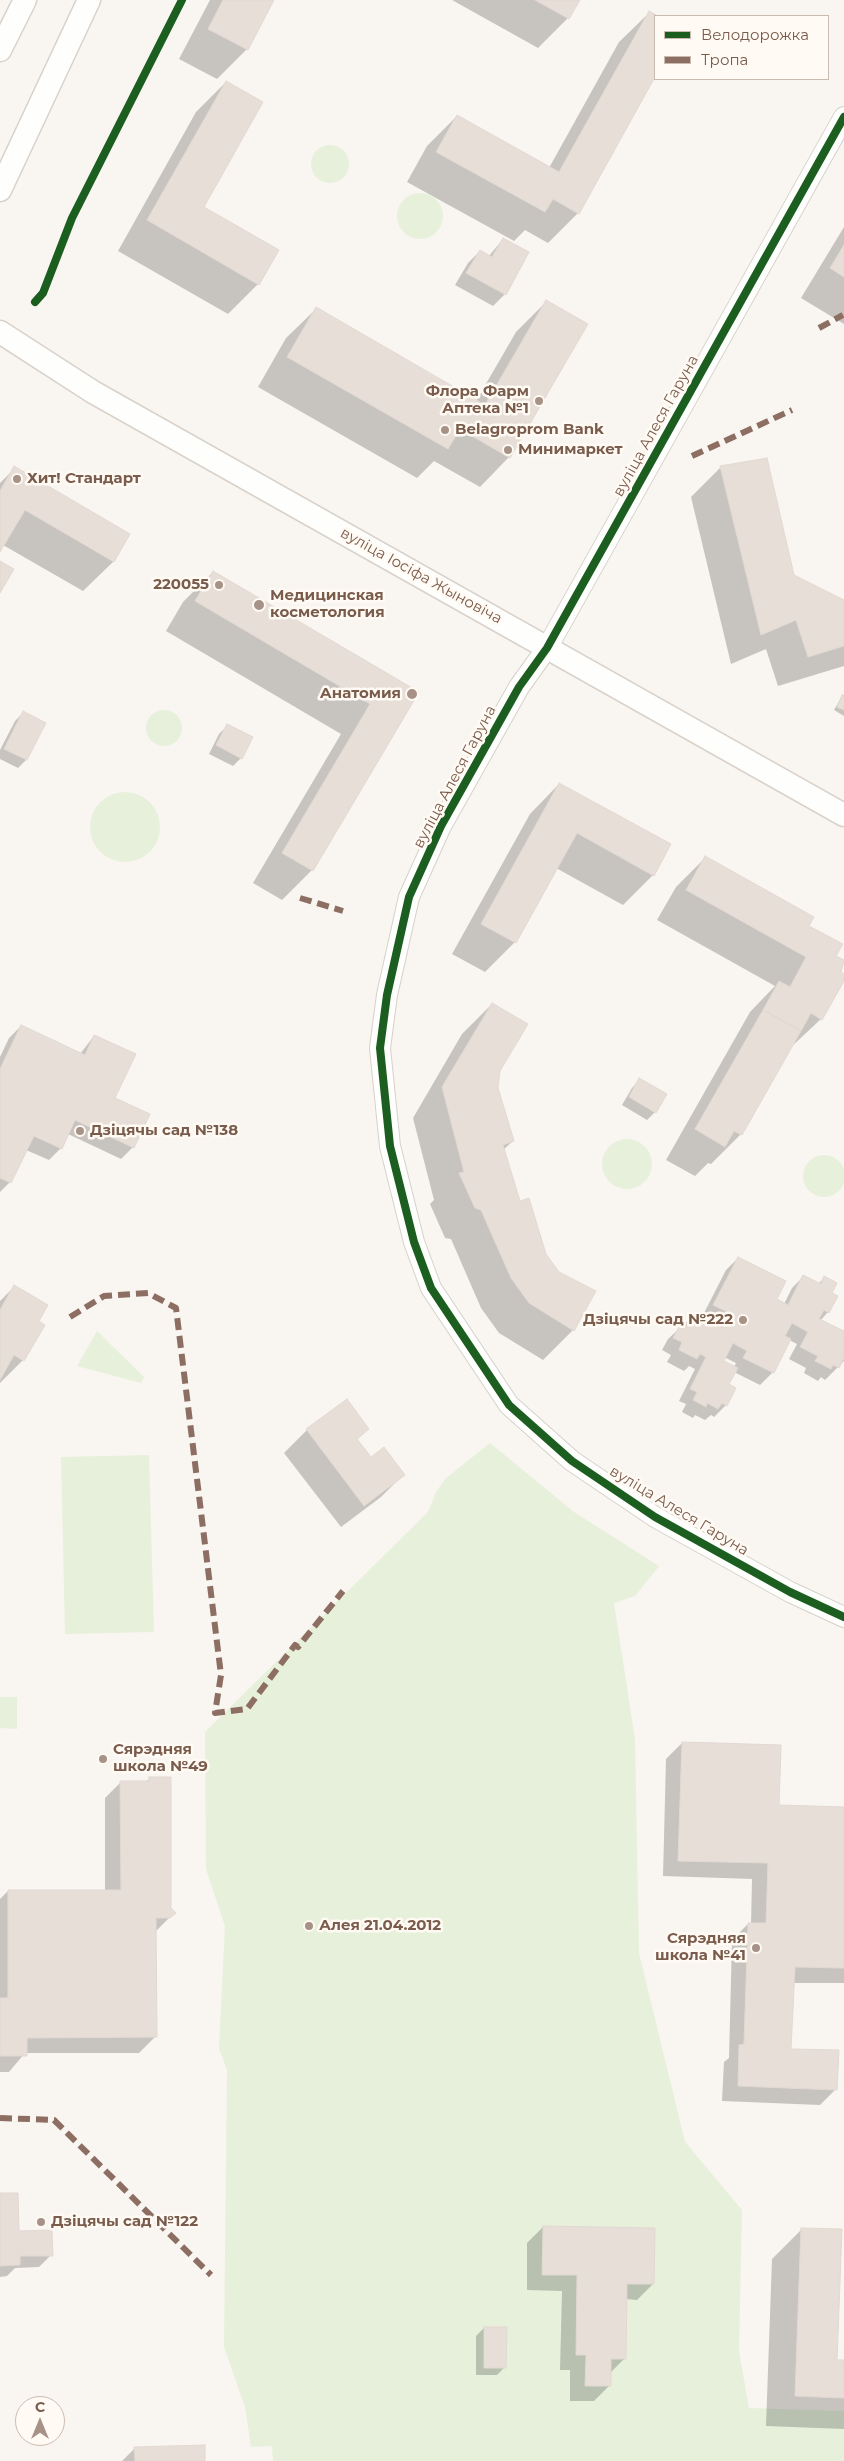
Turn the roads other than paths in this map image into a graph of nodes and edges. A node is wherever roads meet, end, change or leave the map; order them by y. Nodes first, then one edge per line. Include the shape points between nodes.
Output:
1 (25, 0) edge
2 (89, 0) edge
3 (0, 50) edge
4 (844, 116) edge
5 (0, 190) edge
6 (0, 332) edge
7 (547, 648) junction
8 (844, 815) edge
9 (844, 1617) edge

1 - 3 main road
2 - 5 main road
4 - 7 street, вуліца Алеся Гаруна
6 - 7 main road, вуліца Іосіфа Жыновіча via 93,392
7 - 8 main road, вуліца Іосіфа Жыновіча
7 - 9 street, вуліца Алеся Гаруна via 519,687 441,826 409,897 403,922 387,995 380,1048 390,1146 414,1242 431,1288 509,1405 572,1461 655,1517 790,1592

